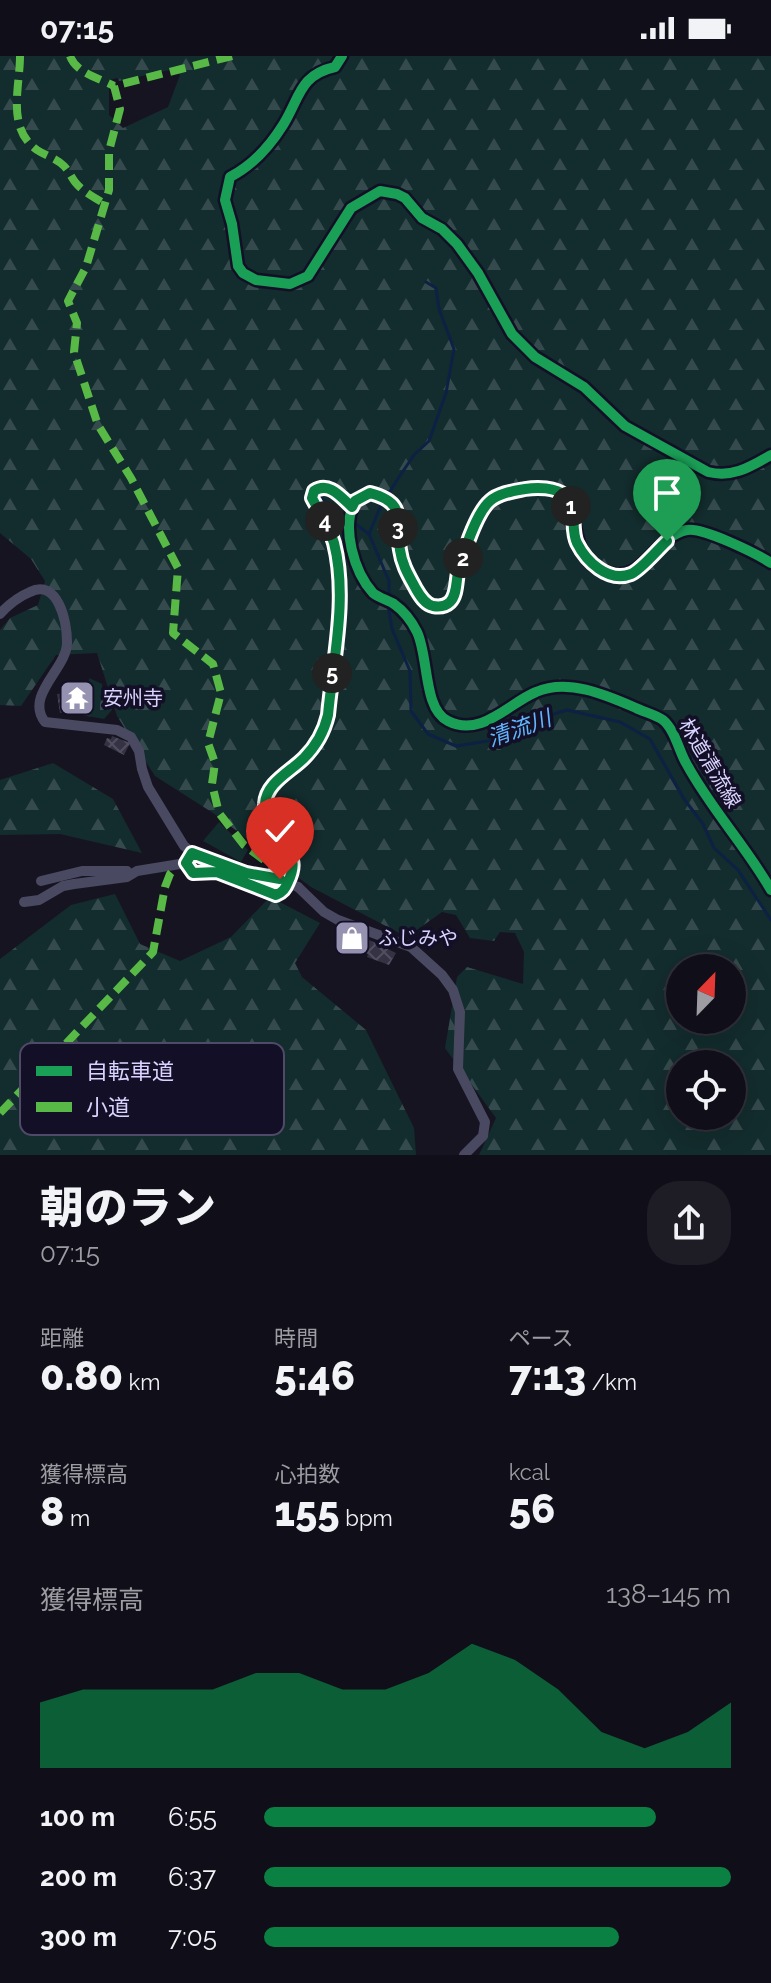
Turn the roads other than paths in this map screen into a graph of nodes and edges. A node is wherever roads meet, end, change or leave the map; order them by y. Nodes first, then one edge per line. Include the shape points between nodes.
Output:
1 (342, 56) edge
2 (771, 455) edge
3 (352, 507) junction
4 (771, 563) edge
5 (0, 614) edge
6 (189, 858) junction
7 (137, 871) junction
8 (41, 881) dead end
9 (771, 890) edge
10 (24, 902) dead end
11 (464, 1155) edge

1 - 2 street via 335,67 310,78 260,156 230,177 225,200 243,273 290,284 308,276 351,208 380,191 397,194 457,244 512,334 557,373 584,387 625,426 722,475
3 - 4 street via 370,493 387,498 399,515 402,562 420,596 441,607 455,595 458,572 490,500 529,488 566,496 577,542 606,573 632,573 667,541 688,530 747,548
3 - 6 street via 329,488 314,491 312,498 334,542 340,591 324,729 305,757 267,792 265,801 272,835 294,864 286,888 268,894 217,872 193,873
3 - 9 street, 林道清流線 via 349,524 359,570 375,595 395,604 417,633 435,711 459,726 470,726 535,692 564,686 608,696 663,720 706,796
5 - 6 street via 34,589 54,594 68,644 40,701 41,717 53,725 117,730 131,737 148,787
6 - 7 street
6 - 11 street, bridge via 298,887 324,912 411,947 442,975 460,1012 458,1069 485,1122 483,1136
7 - 8 street via 82,871
7 - 10 street via 63,886

